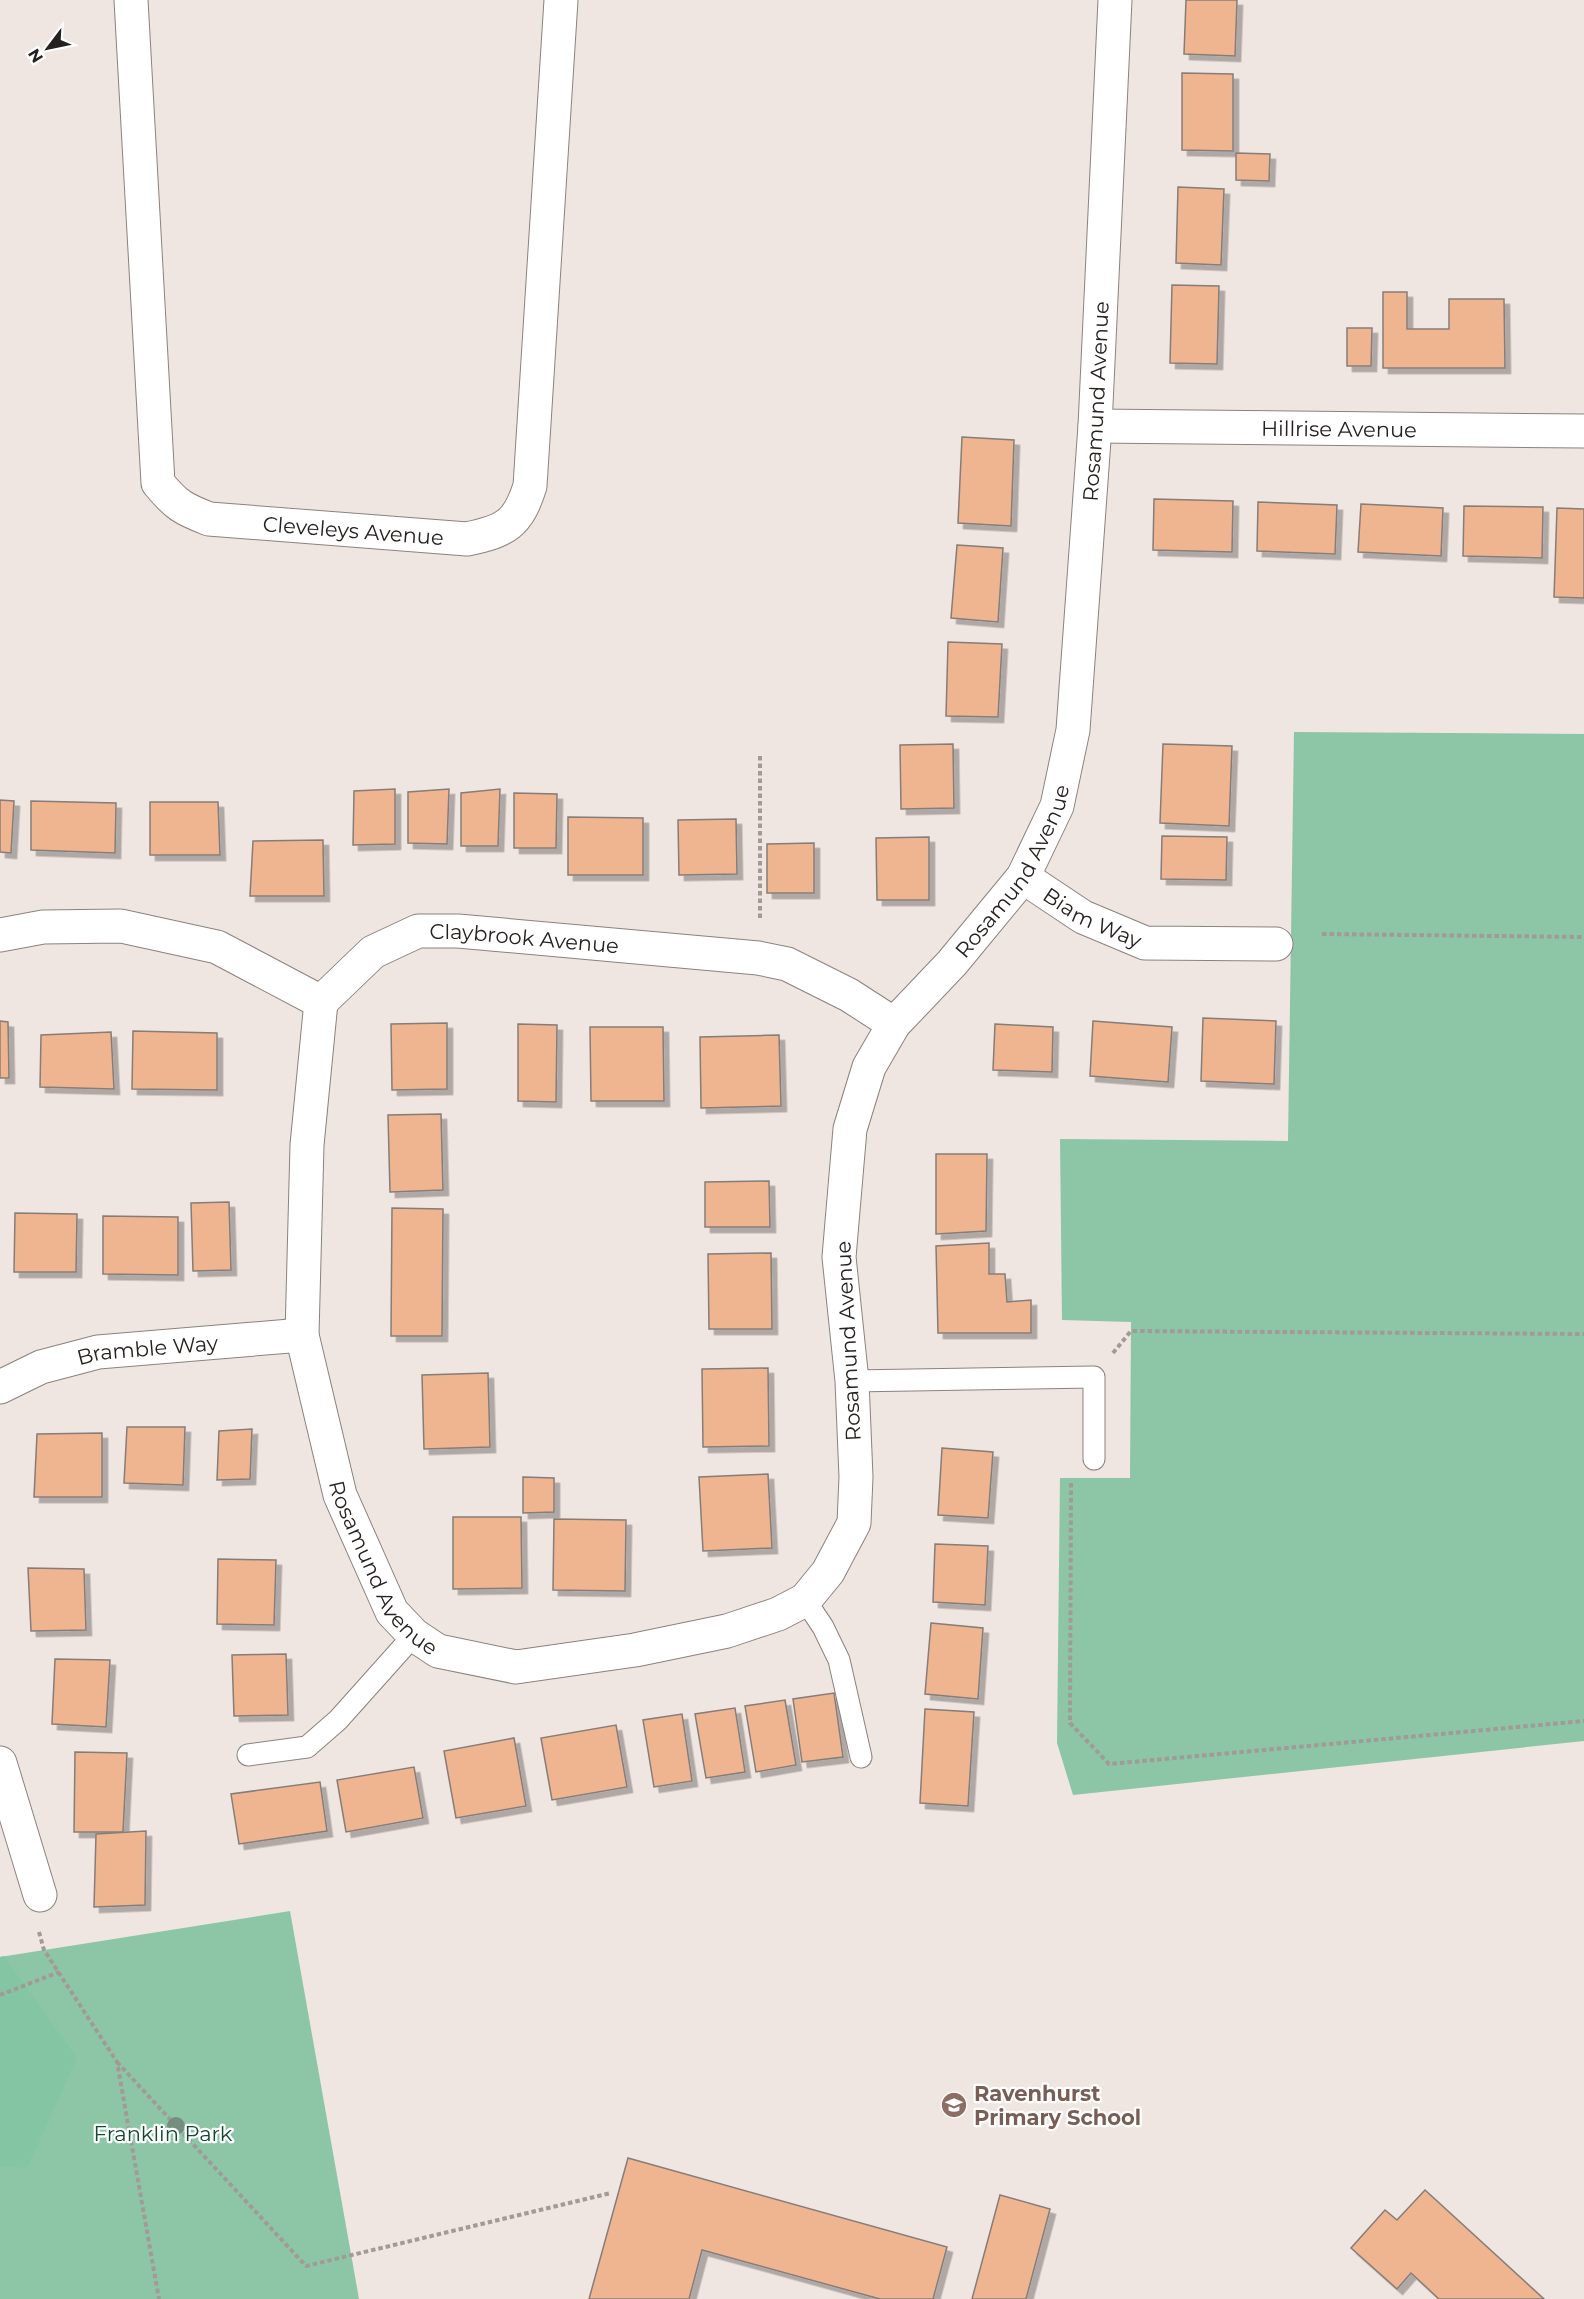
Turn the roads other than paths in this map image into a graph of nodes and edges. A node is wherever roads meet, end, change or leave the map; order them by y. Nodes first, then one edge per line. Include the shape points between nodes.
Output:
1 (131, 0) edge
2 (561, 0) edge
3 (1115, 0) edge
4 (1095, 426) junction
5 (1584, 431) edge
6 (1023, 877) junction
7 (0, 934) edge
8 (1276, 944) dead end
9 (321, 1002) junction
10 (894, 1023) junction
11 (302, 1335) junction
12 (852, 1381) junction
13 (0, 1388) edge
14 (1094, 1459) road end
15 (805, 1600) junction
16 (414, 1635) junction
17 (248, 1755) dead end
18 (861, 1757) dead end
19 (2, 1781) edge
20 (40, 1895) road end

1 - 2 street, Cleveleys Avenue via 158,483 173,502 209,519 467,538 492,534 508,524 523,509 530,486
3 - 4 street, Rosamund Avenue
4 - 5 street, Hillrise Avenue
4 - 6 street, Rosamund Avenue via 1073,730 1057,806
6 - 8 street, Biam Way via 1083,917 1145,943
6 - 10 street, Rosamund Avenue via 952,963
7 - 9 street via 44,927 121,926 217,947
9 - 10 street, Claybrook Avenue via 374,952 418,931 470,932 759,958 787,964
9 - 11 street, Rosamund Avenue via 307,1145
10 - 12 street, Rosamund Avenue via 869,1067 850,1129 840,1257
11 - 13 street, Bramble Way via 98,1353 41,1367
11 - 16 street, Rosamund Avenue via 340,1495 392,1612
12 - 14 lane via 1094,1377
12 - 15 street, Rosamund Avenue via 854,1523 828,1572
15 - 16 street, Rosamund Avenue via 778,1614 727,1631 635,1650 516,1667 438,1651
15 - 18 lane via 839,1660
16 - 17 lane via 338,1720 307,1747
19 - 20 street

